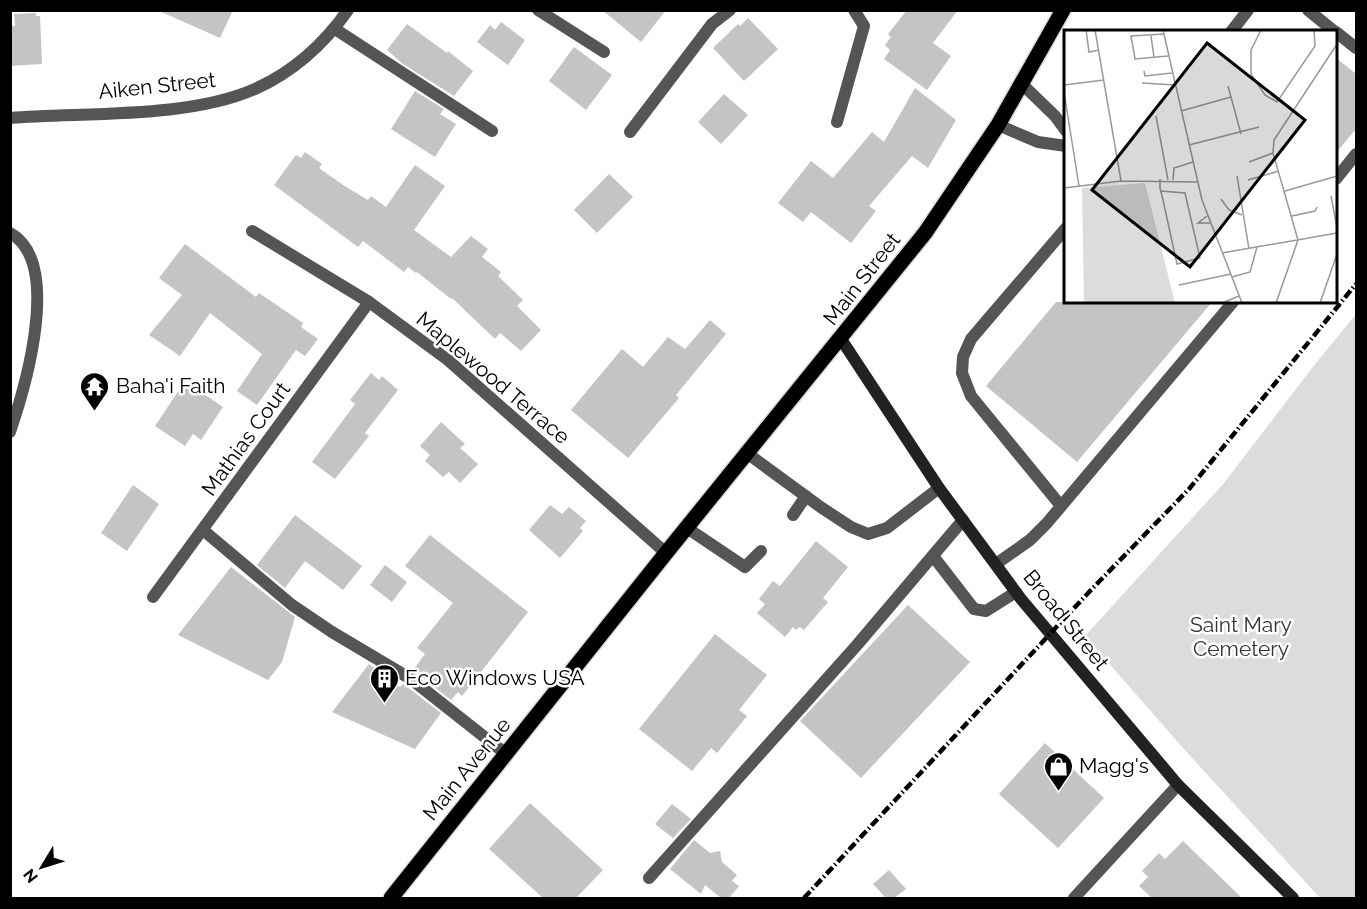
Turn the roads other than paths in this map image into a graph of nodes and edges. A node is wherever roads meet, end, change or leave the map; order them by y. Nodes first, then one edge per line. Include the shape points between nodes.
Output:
1 (348, 10) edge
2 (538, 10) edge
3 (730, 10) edge
4 (854, 10) edge
5 (1064, 10) edge
6 (1248, 10) edge
7 (1308, 10) edge
8 (334, 29) junction
9 (1233, 30) edge
10 (1333, 30) edge
11 (1337, 34) edge
12 (1356, 48) edge
13 (604, 52) dead end
14 (1023, 85) junction
15 (10, 118) edge
16 (837, 122) dead end
17 (998, 125) junction
18 (1064, 130) edge
19 (492, 131) dead end
20 (630, 132) dead end
21 (1064, 146) edge
22 (1356, 154) edge
23 (1337, 177) edge
24 (1064, 229) edge
25 (252, 231) dead end
26 (10, 233) edge
27 (369, 302) junction
28 (1232, 303) edge
29 (841, 339) junction
30 (10, 432) edge
31 (748, 454) junction
32 (939, 488) junction
33 (806, 496) junction
34 (1061, 506) junction
35 (793, 515) dead end
36 (963, 520) junction
37 (687, 528) junction
38 (203, 530) junction
39 (761, 551) dead end
40 (666, 554) junction
41 (933, 556) junction
42 (996, 564) junction
43 (1016, 592) junction
44 (153, 597) dead end
45 (506, 754) junction
46 (1179, 785) junction
47 (649, 878) dead end
48 (392, 898) edge
49 (1074, 898) edge
50 (1293, 898) edge

1 - 8 street, Aiken Street
2 - 13 street
3 - 20 street via 712,24
4 - 16 street via 864,26
5 - 14 main road, Main Street
6 - 9 street
7 - 10 street
8 - 15 street, Aiken Street via 315,50 280,75 229,98 157,110
8 - 19 street
11 - 12 street
14 - 17 main road, Main Street
14 - 18 street
17 - 21 street via 1038,142
17 - 29 main road, Main Street via 925,233
22 - 23 street
24 - 34 street via 972,339 963,357 962,373 971,396
25 - 27 street, Maplewood Terrace
26 - 30 street via 22,242 32,260 38,304 28,373
27 - 38 street, Mathias Court
27 - 40 street, Maplewood Terrace via 448,360
28 - 34 street
29 - 31 main road, Main Street
29 - 32 street, Broad Street
31 - 33 street
31 - 37 main road, Main Street
32 - 33 street via 887,528 868,534
32 - 36 street, Broad Street
33 - 35 street
34 - 42 street via 1030,540
36 - 41 street
36 - 42 street, Broad Street
37 - 39 street via 745,567
37 - 40 main road, Main Street
38 - 44 street, Mathias Court
38 - 45 street via 292,605 411,679
40 - 45 main road, Main Avenue
41 - 43 street via 974,609 987,610
41 - 47 street
42 - 43 street, Broad Street
43 - 46 street, Broad Street
45 - 48 main road, Main Avenue
46 - 49 street
46 - 50 street, Broad Street

